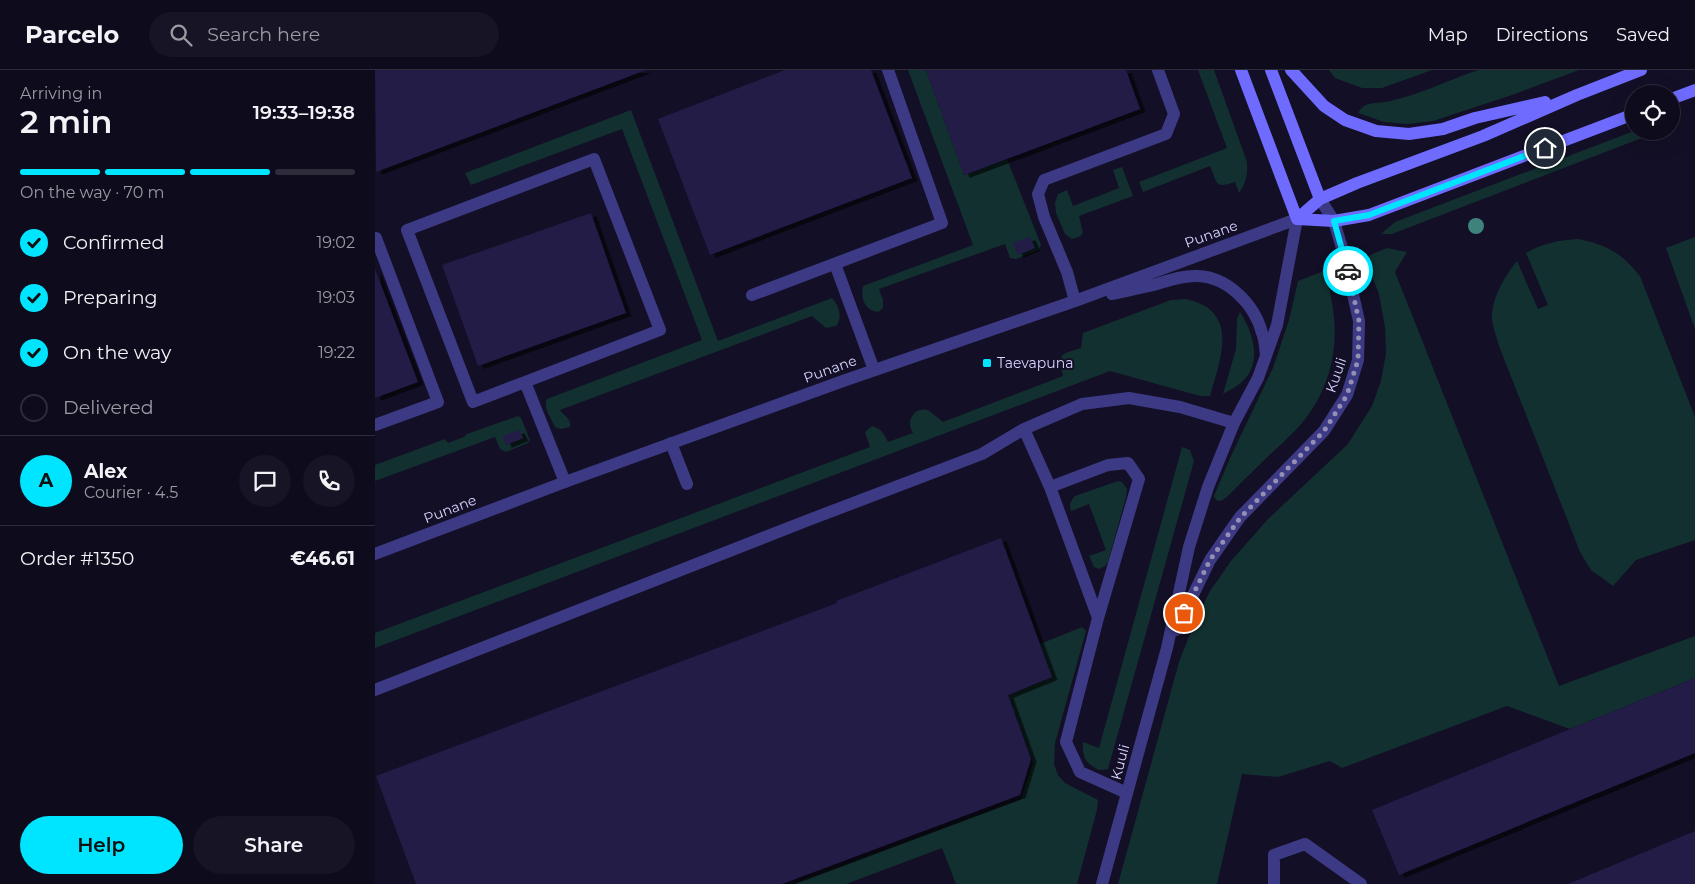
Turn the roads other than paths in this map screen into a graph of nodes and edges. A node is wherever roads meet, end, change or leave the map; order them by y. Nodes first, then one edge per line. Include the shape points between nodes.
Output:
1 (888, 70) edge
2 (1158, 70) edge
3 (1241, 70) edge
4 (1271, 70) edge
5 (1291, 70) edge
6 (1641, 70) edge
7 (1695, 90) edge
8 (1577, 95) junction
9 (1680, 96) edge
10 (1625, 117) edge
11 (1320, 199) junction
12 (1297, 219) junction
13 (1334, 221) junction
14 (376, 238) dead end
15 (835, 264) junction
16 (753, 295) dead end
17 (1075, 301) junction
18 (1266, 356) junction
19 (874, 370) junction
20 (525, 382) junction
21 (1233, 423) junction
22 (375, 425) edge
23 (1024, 429) junction
24 (671, 444) junction
25 (565, 482) junction
26 (687, 484) dead end
27 (1050, 487) junction
28 (375, 554) edge
29 (1098, 618) junction
30 (1167, 648) junction
31 (375, 690) edge
32 (1127, 793) junction
33 (1102, 884) edge
34 (1274, 884) edge
35 (1361, 884) edge

1 - 15 street via 942,223
2 - 17 street via 1175,114 1166,134 1044,180 1038,194
3 - 12 main road
4 - 11 main road, Kuuli
5 - 8 main road via 1324,106 1345,120 1376,131 1409,134 1443,129 1475,118
6 - 8 main road, Punane
7 - 9 main road
8 - 11 main road, Punane via 1483,136
10 - 13 main road, Punane via 1369,215
11 - 12 main road, Punane
11 - 13 street, Kuuli
12 - 13 main road, Punane
12 - 17 street, Punane
12 - 18 street, Kuuli via 1277,325
13 - 30 street, Kuuli via 1359,321 1358,360 1347,395 1324,431 1240,518 1210,560
14 - 22 street via 438,402
15 - 16 street
15 - 19 street
17 - 18 street via 1176,278 1198,276 1222,281 1253,311 1263,333
17 - 19 street, Punane
18 - 21 street, Kuuli via 1258,378
19 - 24 street, Punane
20 - 20 street via 473,402 407,230 594,158 660,330
20 - 25 street
21 - 23 street via 1180,407 1129,398 1082,404
21 - 30 street, Kuuli via 1189,547
23 - 27 street
23 - 31 street via 982,454
24 - 25 street, Punane
24 - 26 street
25 - 28 street, Punane
27 - 29 street
27 - 29 street via 1115,464 1128,463 1139,479
29 - 32 street via 1066,742 1080,772
30 - 32 street, Kuuli
32 - 33 street, Kuuli
34 - 35 street via 1274,855 1305,844

